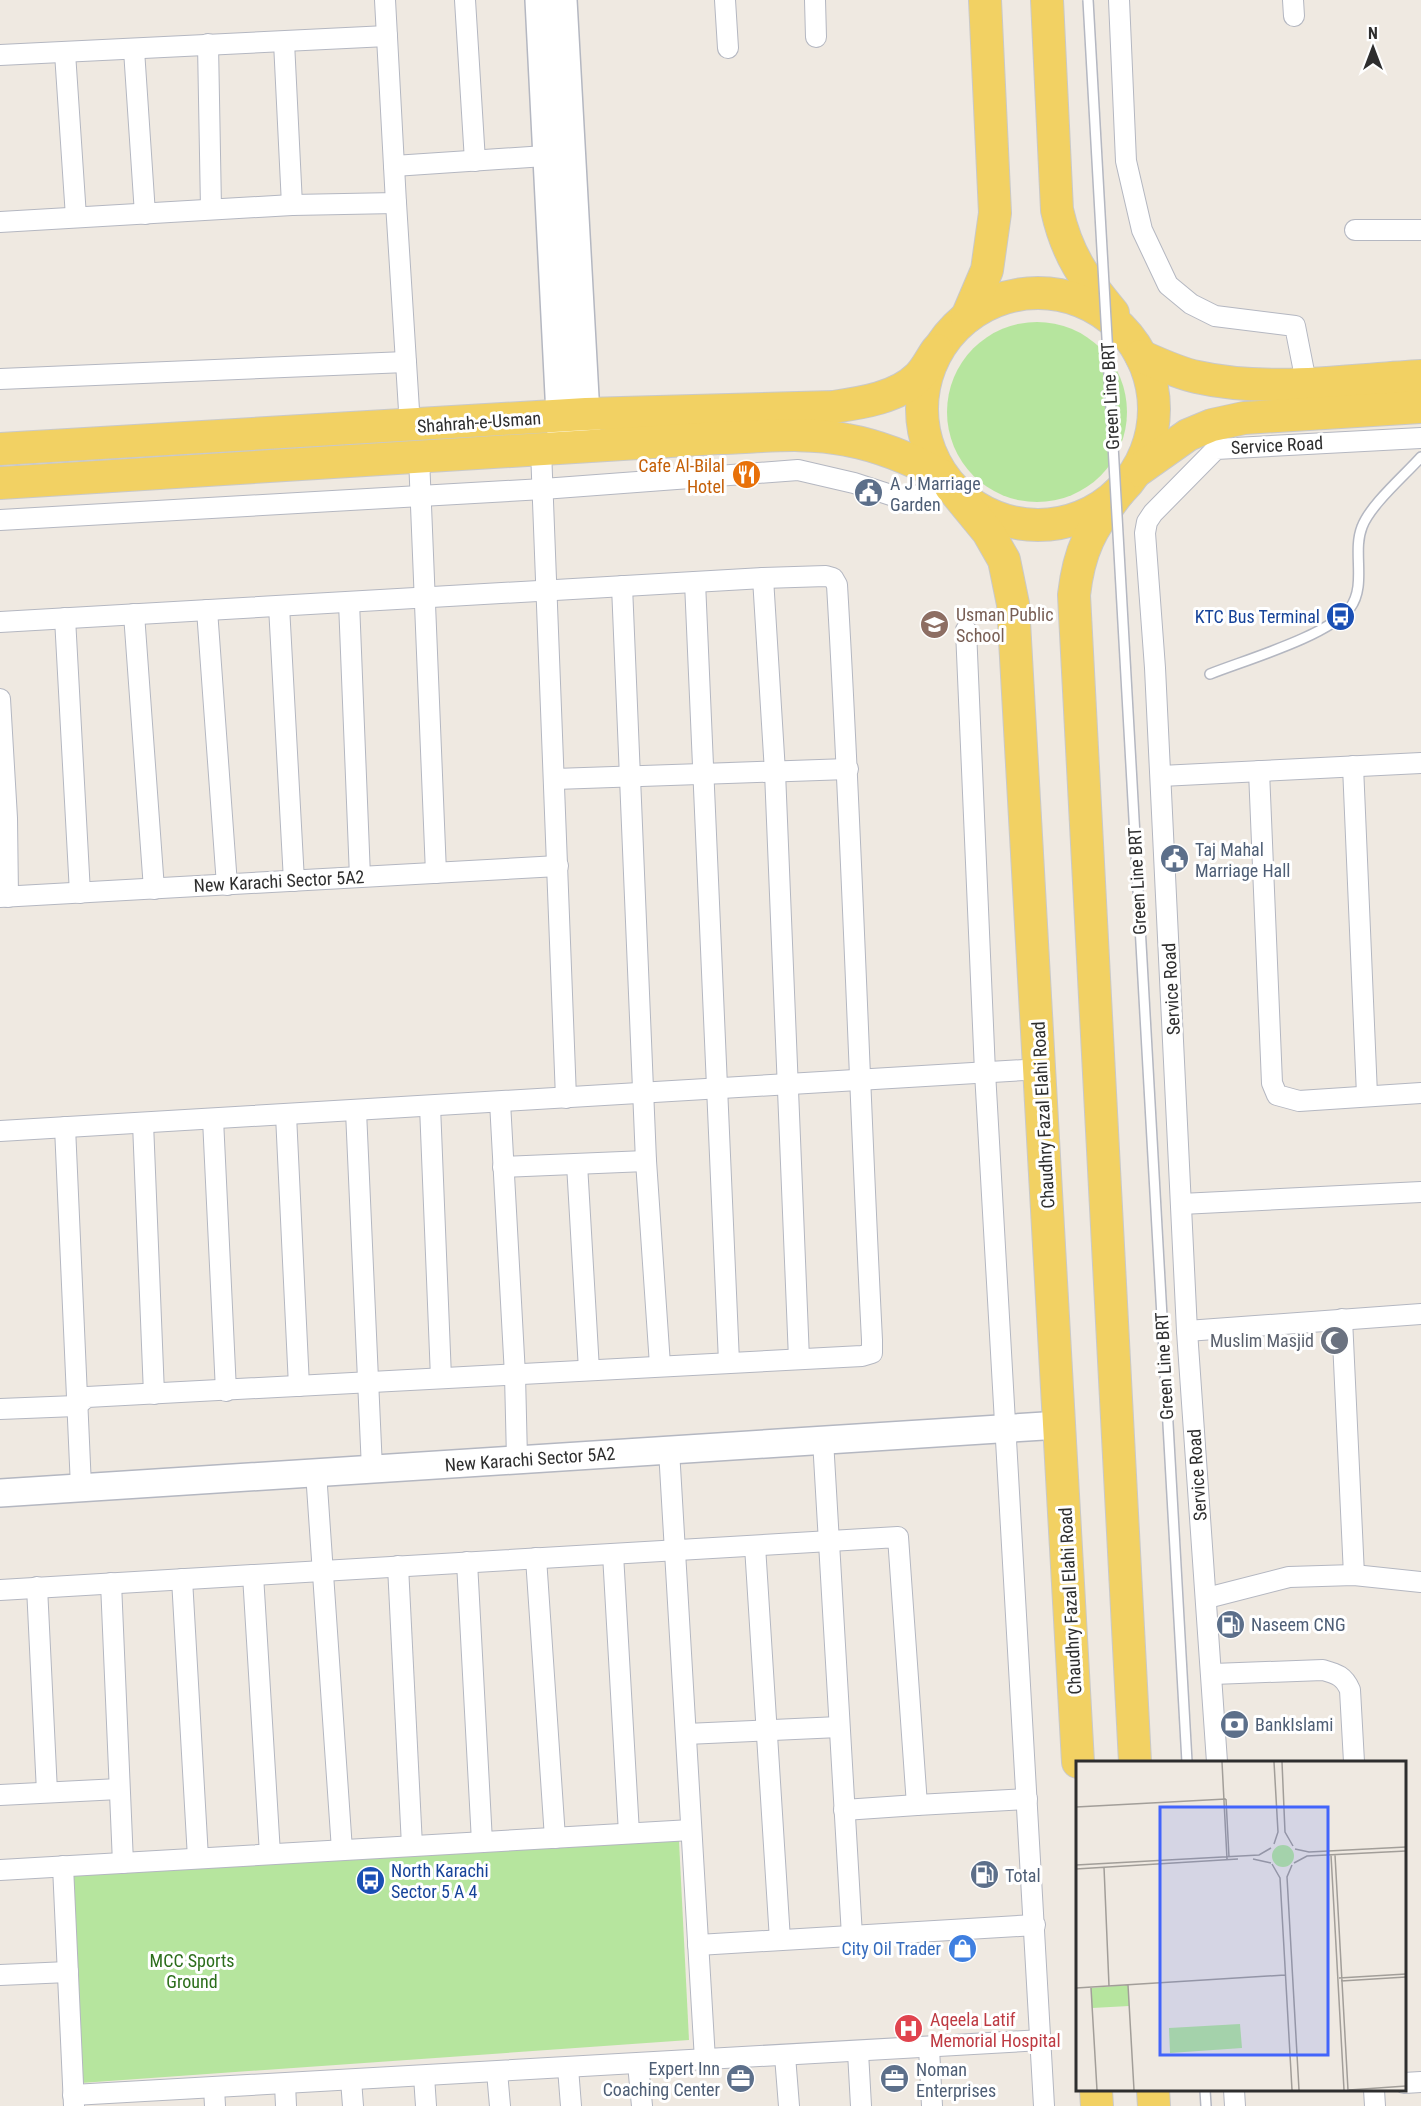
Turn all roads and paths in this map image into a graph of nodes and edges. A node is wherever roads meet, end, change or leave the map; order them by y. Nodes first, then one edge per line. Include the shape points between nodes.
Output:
1 (385, 0) edge
2 (465, 0) edge
3 (539, 0) edge
4 (563, 0) edge
5 (725, 0) edge
6 (815, 0) edge
7 (985, 0) edge
8 (1047, 0) edge
9 (1088, 0) edge
10 (1119, 0) edge
11 (387, 36) junction
12 (816, 37) dead end
13 (284, 42) junction
14 (208, 44) junction
15 (728, 48) dead end
16 (134, 50) junction
17 (65, 53) junction
18 (0, 55) edge
19 (545, 156) junction
20 (475, 161) junction
21 (394, 165) junction
22 (396, 203) junction
23 (291, 205) junction
24 (211, 209) junction
25 (146, 214) junction
26 (76, 217) junction
27 (0, 222) edge
28 (1355, 230) dead end
29 (1421, 230) edge
30 (967, 317) junction
31 (1134, 345) junction
32 (938, 350) junction
33 (406, 362) junction
34 (1421, 376) edge
35 (1374, 378) junction
36 (0, 379) edge
37 (1306, 382) junction
38 (1421, 407) edge
39 (1376, 410) junction
40 (573, 416) junction
41 (410, 426) junction
42 (1421, 438) edge
43 (563, 448) junction
44 (0, 449) edge
45 (419, 457) junction
46 (1421, 457) edge
47 (946, 481) junction
48 (1128, 482) junction
49 (0, 483) edge
50 (543, 489) junction
51 (422, 496) junction
52 (0, 520) edge
53 (764, 578) junction
54 (695, 582) junction
55 (622, 586) junction
56 (548, 590) junction
57 (426, 597) junction
58 (349, 602) junction
59 (279, 606) junction
60 (207, 610) junction
61 (134, 614) junction
62 (65, 618) junction
63 (0, 622) edge
64 (966, 630) dead end
65 (1210, 674) dead end
66 (0, 699) edge
67 (1421, 763) edge
68 (1353, 766) junction
69 (848, 769) junction
70 (1259, 771) junction
71 (775, 772) junction
72 (702, 775) junction
73 (1161, 776) junction
74 (555, 778) junction
75 (628, 778) junction
76 (558, 866) junction
77 (436, 873) junction
78 (360, 877) junction
79 (294, 881) junction
80 (226, 885) junction
81 (154, 889) junction
82 (80, 893) junction
83 (4, 897) edge
84 (1041, 1069) junction
85 (985, 1072) junction
86 (858, 1080) junction
87 (788, 1084) junction
88 (717, 1089) junction
89 (1421, 1093) edge
90 (644, 1094) junction
91 (1367, 1095) junction
92 (566, 1098) junction
93 (500, 1102) junction
94 (430, 1106) junction
95 (356, 1110) junction
96 (286, 1114) junction
97 (213, 1119) junction
98 (143, 1123) junction
99 (65, 1127) junction
100 (0, 1131) edge
101 (646, 1161) junction
102 (577, 1164) junction
103 (503, 1167) junction
104 (1421, 1192) edge
105 (1181, 1204) junction
106 (1421, 1314) edge
107 (1342, 1319) junction
108 (1187, 1332) junction
109 (799, 1359) junction
110 (729, 1362) junction
111 (660, 1365) junction
112 (589, 1370) junction
113 (515, 1375) junction
114 (441, 1378) junction
115 (369, 1382) junction
116 (299, 1386) junction
117 (226, 1391) junction
118 (154, 1394) junction
119 (76, 1406) junction
120 (0, 1408) edge
121 (1060, 1425) junction
122 (1005, 1428) junction
123 (823, 1440) junction
124 (669, 1450) junction
125 (517, 1460) junction
126 (372, 1469) junction
127 (315, 1472) junction
128 (81, 1487) junction
129 (0, 1493) edge
130 (828, 1541) junction
131 (755, 1546) junction
132 (675, 1550) junction
133 (613, 1554) junction
134 (536, 1558) junction
135 (467, 1562) junction
136 (398, 1566) junction
137 (320, 1571) junction
138 (253, 1575) junction
139 (1354, 1575) junction
140 (183, 1579) junction
141 (1421, 1582) edge
142 (111, 1583) junction
143 (37, 1587) junction
144 (0, 1590) edge
145 (1207, 1598) junction
146 (1213, 1674) junction
147 (839, 1727) junction
148 (766, 1730) junction
149 (686, 1734) junction
150 (1078, 1761) edge
151 (1135, 1761) edge
152 (1187, 1761) edge
153 (1217, 1761) edge
154 (1354, 1761) edge
155 (119, 1789) junction
156 (47, 1792) junction
157 (0, 1795) edge
158 (1027, 1800) junction
159 (916, 1805) junction
160 (844, 1810) junction
161 (692, 1830) junction
162 (629, 1833) junction
163 (555, 1838) junction
164 (482, 1842) junction
165 (412, 1846) junction
166 (342, 1850) junction
167 (270, 1854) junction
168 (198, 1858) junction
169 (123, 1863) junction
170 (63, 1866) junction
171 (0, 1870) edge
172 (1035, 1925) junction
173 (852, 1936) junction
174 (780, 1940) junction
175 (698, 1945) junction
176 (68, 1972) junction
177 (0, 1975) edge
178 (1042, 2040) junction
179 (929, 2048) junction
180 (858, 2052) junction
181 (785, 2056) junction
182 (705, 2060) junction
183 (638, 2064) junction
184 (568, 2068) junction
185 (497, 2072) junction
186 (424, 2076) junction
187 (351, 2080) junction
188 (1421, 2082) edge
189 (1406, 2083) edge
190 (285, 2084) junction
191 (1096, 2091) edge
192 (1153, 2091) edge
193 (1205, 2091) edge
194 (1374, 2091) edge
195 (214, 2097) edge
196 (140, 2099) edge
197 (74, 2101) edge
198 (286, 2106) edge
199 (352, 2106) edge
200 (426, 2106) edge
201 (500, 2106) edge
202 (571, 2106) edge
203 (642, 2106) edge
204 (789, 2106) edge
205 (861, 2106) edge
206 (932, 2106) edge
207 (1044, 2106) edge
208 (1097, 2106) edge
209 (1154, 2106) edge
210 (1206, 2106) edge
211 (1375, 2106) edge

1 - 11 street
2 - 20 street
3 - 19 street
4 - 40 street
5 - 15 street
6 - 12 street
7 - 30 main road via 995,213 987,270
8 - 31 main road via 1054,176 1064,240 1078,268
9 - 152 lane, Green Line BRT, bridge
10 - 37 street via 1126,160 1142,230 1168,285 1191,304 1215,316 1295,326
11 - 13 street
11 - 21 street
13 - 14 street
13 - 23 street
14 - 16 street
14 - 24 street
16 - 17 street
16 - 25 street
17 - 18 street
17 - 26 street
19 - 20 street
19 - 40 street
20 - 21 street
21 - 22 street
22 - 23 street
22 - 33 street
23 - 24 street
24 - 25 street
25 - 26 street
26 - 27 street
28 - 29 street
30 - 31 main road via 1020,294 1049,294 1078,300 1104,314
30 - 32 main road
31 - 37 main road via 1195,377 1228,383
31 - 48 main road via 1152,384 1154,414 1149,444
32 - 40 main road, Shahrah-e-Usman via 917,378 894,392 863,402 833,407
32 - 47 main road via 925,380 921,413 927,445
33 - 36 street
33 - 41 street
34 - 35 main road
35 - 37 main road
35 - 39 main road
38 - 39 main road
39 - 48 main road via 1244,418 1212,425 1188,435
40 - 41 main road, Shahrah-e-Usman
40 - 43 street
41 - 44 main road, Shahrah-e-Usman
42 - 73 street, Service Road via 1216,449 1153,513 1145,533
43 - 45 main road, Shahrah-e-Usman
43 - 47 main road, Shahrah-e-Usman via 718,438 836,438 912,460
43 - 50 street
45 - 49 main road, Shahrah-e-Usman
45 - 51 street
46 - 65 lane via 1362,525 1357,594 1350,608 1334,623 1311,634
47 - 48 main road via 974,507 1003,520 1034,525 1065,522 1094,511
47 - 50 street via 903,499 798,471
47 - 84 main road, Chaudhry Fazal Elahi Road via 988,532 1004,560 1013,604
48 - 151 main road via 1087,537 1077,564 1074,595
50 - 51 street
50 - 56 street
51 - 52 street
51 - 57 street
53 - 54 street
53 - 69 street via 826,576 837,585
53 - 71 street
54 - 55 street
54 - 72 street
55 - 56 street
55 - 75 street
56 - 57 street
56 - 74 street
57 - 58 street
57 - 77 street
58 - 59 street
58 - 78 street
59 - 60 street
59 - 79 street
60 - 61 street
60 - 80 street
61 - 62 street
61 - 81 street
62 - 63 street
62 - 82 street
64 - 85 street
66 - 83 street via 7,818
67 - 68 street
68 - 70 street
68 - 91 street
69 - 71 street
69 - 86 street
70 - 73 street
70 - 91 street via 1272,1083 1277,1095 1299,1101
71 - 72 street
71 - 87 street
72 - 75 street
72 - 88 street
73 - 105 street, Service Road
74 - 75 street
74 - 76 street
75 - 90 street
76 - 77 street, New Karachi Sector 5A2
76 - 92 street
77 - 78 street, New Karachi Sector 5A2
78 - 79 street, New Karachi Sector 5A2
79 - 80 street, New Karachi Sector 5A2
80 - 81 street, New Karachi Sector 5A2
81 - 82 street, New Karachi Sector 5A2
82 - 83 street, New Karachi Sector 5A2
84 - 85 street
84 - 121 main road, Chaudhry Fazal Elahi Road
85 - 86 street
85 - 122 street
86 - 87 street
86 - 109 street via 872,1353
87 - 88 street
87 - 109 street
88 - 90 street
88 - 110 street
89 - 91 street
90 - 92 street
90 - 101 street
92 - 93 street
93 - 94 street
93 - 103 street
94 - 95 street
94 - 114 street
95 - 96 street
95 - 115 street
96 - 97 street
96 - 116 street
97 - 98 street
97 - 117 street
98 - 99 street
98 - 118 street
99 - 100 street
99 - 119 street
101 - 102 street
101 - 111 street
102 - 103 street
102 - 112 street
103 - 113 street
104 - 105 street
105 - 108 street, Service Road
106 - 107 street
107 - 108 street
107 - 139 street
108 - 145 street, Service Road
109 - 110 street
110 - 111 street
111 - 112 street
112 - 113 street
113 - 114 street
113 - 125 street
114 - 115 street
115 - 116 street
115 - 126 street
116 - 117 street
117 - 118 street
118 - 119 street via 87,1397
119 - 120 street
119 - 128 street
121 - 122 street, New Karachi Sector 5A2
121 - 150 main road, Chaudhry Fazal Elahi Road
122 - 123 street, New Karachi Sector 5A2
122 - 158 street
123 - 124 street, New Karachi Sector 5A2
123 - 130 street
124 - 125 street, New Karachi Sector 5A2
124 - 132 street
125 - 126 street, New Karachi Sector 5A2
126 - 127 street, New Karachi Sector 5A2
127 - 128 street, New Karachi Sector 5A2
127 - 137 street
128 - 129 street, New Karachi Sector 5A2
130 - 131 street
130 - 147 street
130 - 159 street via 898,1537
131 - 132 street
131 - 148 street
132 - 133 street
132 - 149 street
133 - 134 street
133 - 162 street
134 - 135 street
134 - 163 street
135 - 136 street
135 - 164 street
136 - 137 street
136 - 165 street
137 - 138 street
137 - 166 street
138 - 140 street
138 - 167 street
139 - 141 street
139 - 145 street via 1289,1577
140 - 142 street
140 - 168 street
142 - 143 street
142 - 155 street
143 - 144 street
143 - 156 street
145 - 146 street, Service Road
146 - 153 street, Service Road
146 - 154 street via 1323,1670 1337,1674 1346,1680 1350,1690
147 - 148 street
147 - 160 street
148 - 149 street
148 - 174 street
149 - 161 street
155 - 156 street
155 - 169 street
156 - 157 street
158 - 159 street
158 - 172 street
159 - 160 street
160 - 173 street
161 - 162 street
161 - 175 street
162 - 163 street
163 - 164 street
164 - 165 street
165 - 166 street
166 - 167 street
167 - 168 street
168 - 169 street
169 - 170 street
170 - 171 street
170 - 176 street
172 - 173 street
172 - 178 street
173 - 174 street
174 - 175 street
175 - 182 street
176 - 177 street
176 - 197 street
178 - 179 street
178 - 207 street
179 - 180 street
179 - 206 street
180 - 181 street
180 - 205 street
181 - 182 street
181 - 204 street
182 - 183 street
183 - 184 street
183 - 203 street
184 - 185 street
184 - 202 street
185 - 186 street
185 - 201 street
186 - 187 street
186 - 200 street
187 - 190 street
187 - 199 street
188 - 189 street
190 - 195 street
190 - 198 street
191 - 208 main road
192 - 209 main road
193 - 210 lane
194 - 211 street
195 - 196 street
196 - 197 street

